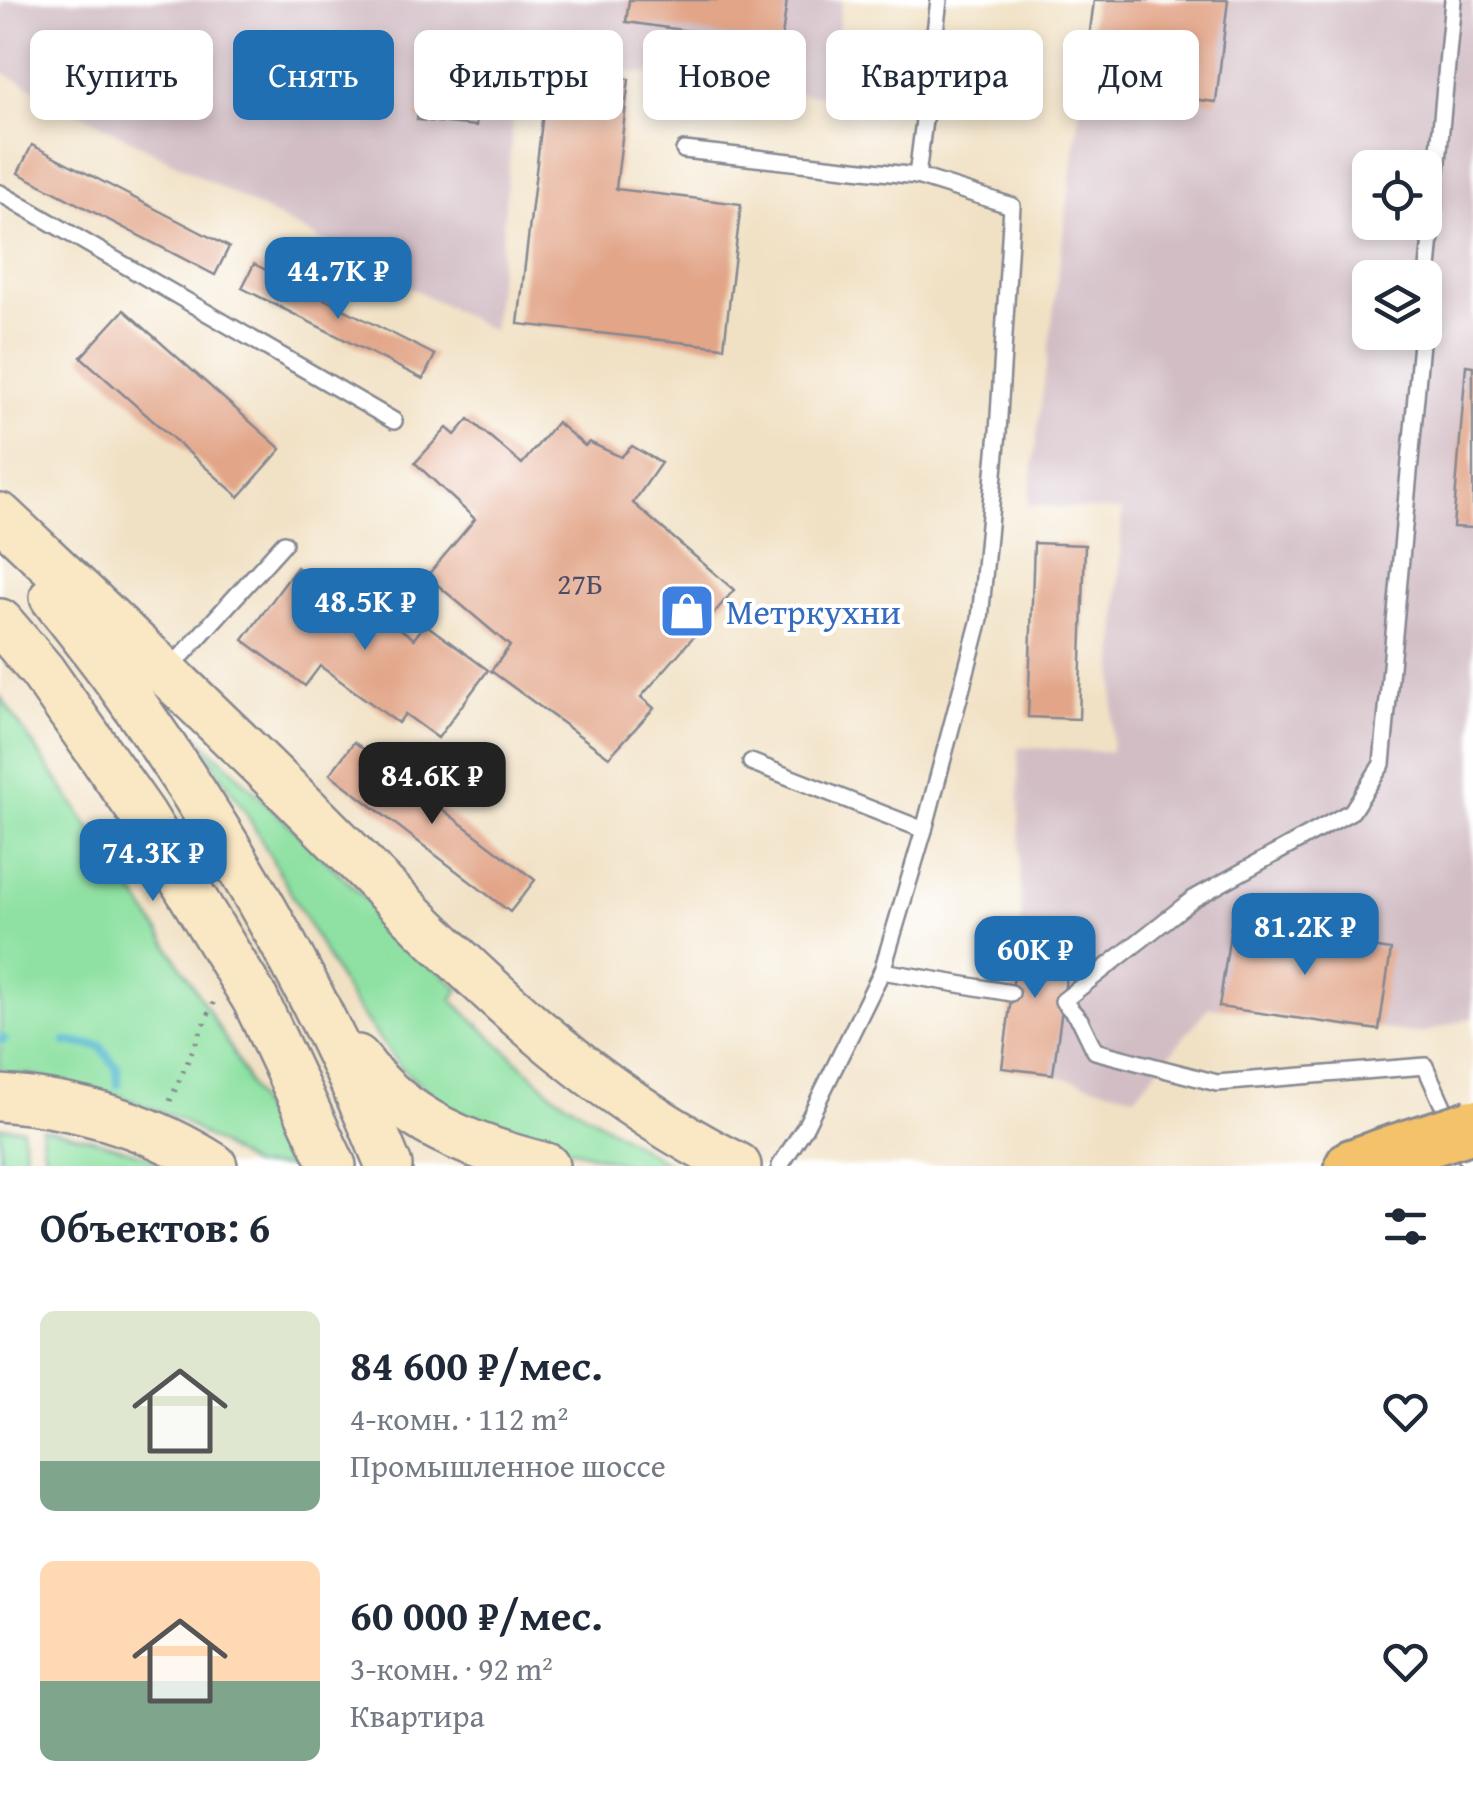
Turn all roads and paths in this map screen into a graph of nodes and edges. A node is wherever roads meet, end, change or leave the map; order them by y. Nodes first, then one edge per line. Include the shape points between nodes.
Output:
1 (939, 0) edge
2 (1453, 0) edge
3 (684, 150) dead end
4 (916, 176) junction
5 (0, 193) edge
6 (1429, 260) edge
7 (1420, 350) edge
8 (394, 422) dead end
9 (0, 516) edge
10 (0, 528) edge
11 (284, 543) dead end
12 (0, 622) edge
13 (166, 674) junction
14 (752, 762) dead end
15 (924, 830) junction
16 (232, 961) junction
17 (882, 971) junction
18 (300, 977) junction
19 (1012, 993) dead end
20 (0, 1098) edge
21 (1473, 1126) edge
22 (156, 1133) junction
23 (1373, 1159) edge
24 (214, 1166) edge
25 (334, 1166) edge
26 (389, 1166) edge
27 (546, 1166) edge
28 (738, 1166) edge
29 (780, 1166) edge
30 (1327, 1166) edge
31 (1470, 1166) edge

1 - 4 lane
2 - 6 lane
3 - 4 lane
4 - 15 lane via 1012,206 980,619
5 - 8 lane
7 - 31 lane via 1382,764 1352,811 1192,899 1063,1001 1095,1051 1217,1084 1424,1066
9 - 13 main road
10 - 18 main road via 126,693 219,834
11 - 13 lane
12 - 16 main road via 143,815
13 - 28 main road via 570,1061 687,1141
14 - 15 lane
15 - 17 lane
16 - 22 path
16 - 25 main road
17 - 19 lane
17 - 29 lane
18 - 26 main road
18 - 27 main road via 373,1081 410,1112 453,1137
20 - 22 main road via 60,1105
21 - 23 highway, bridge
22 - 24 main road
23 - 30 main road

